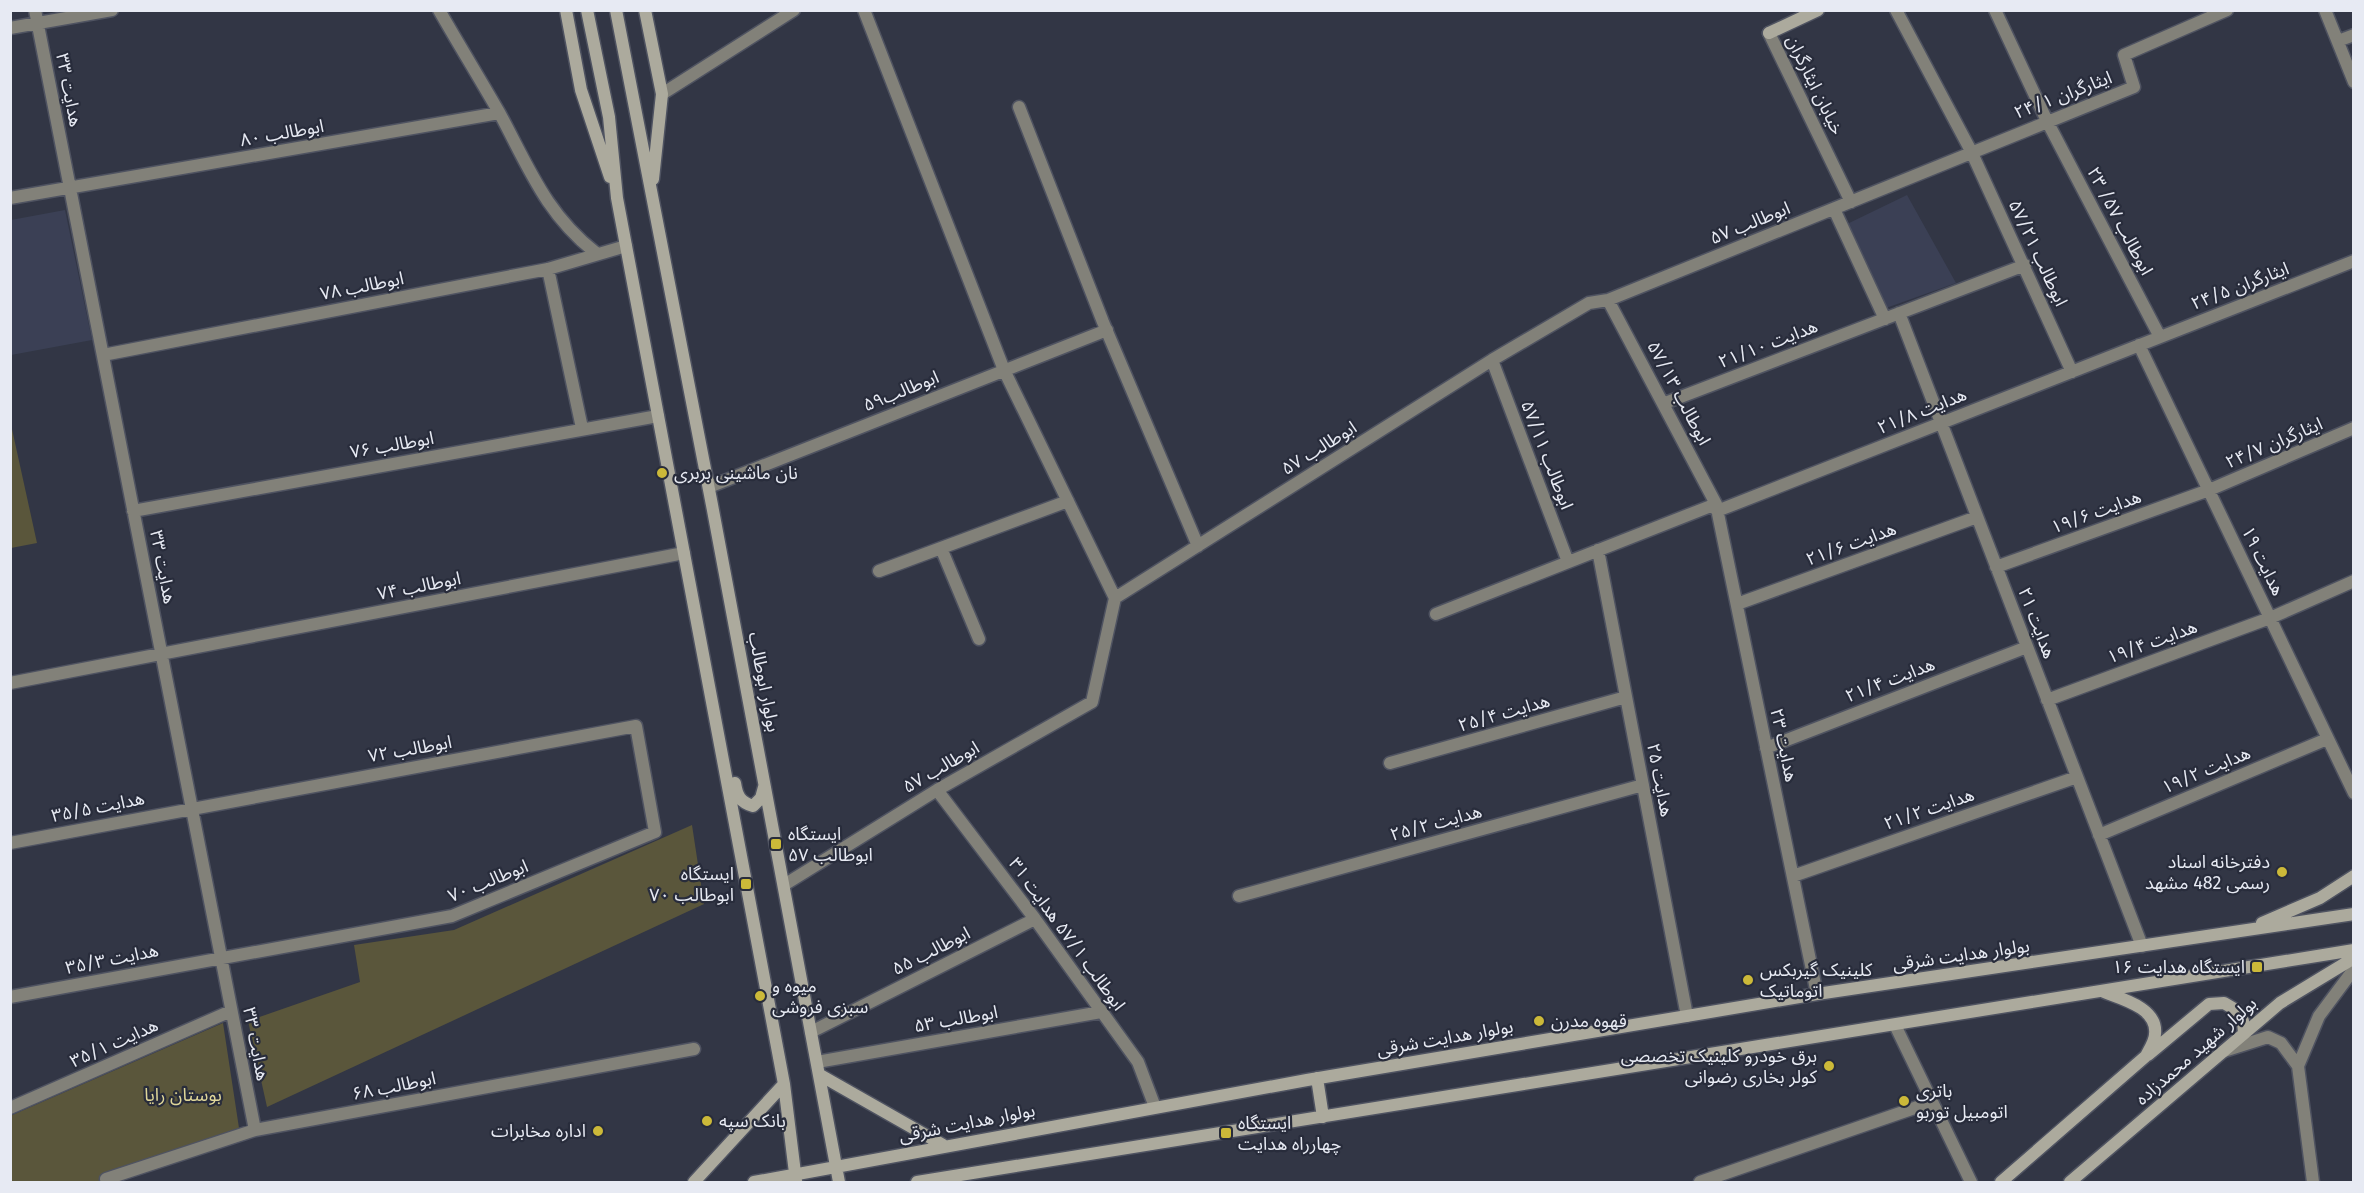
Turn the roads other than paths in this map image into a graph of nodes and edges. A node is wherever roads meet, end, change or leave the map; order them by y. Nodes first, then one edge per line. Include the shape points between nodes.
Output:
1 (112, 10) edge
2 (439, 10) edge
3 (566, 10) edge
4 (588, 10) edge
5 (616, 10) edge
6 (645, 10) edge
7 (794, 10) edge
8 (864, 10) edge
9 (1818, 10) edge
10 (1896, 10) edge
11 (1995, 10) edge
12 (2227, 10) edge
13 (2325, 10) edge
14 (37, 17) edge
15 (10, 28) edge
16 (1769, 33) joint
17 (2354, 35) edge
18 (2338, 41) junction
19 (2354, 82) edge
20 (662, 94) junction
21 (1019, 107) dead end
22 (499, 113) junction
23 (2047, 121) junction
24 (1971, 151) junction
25 (70, 187) junction
26 (652, 189) junction
27 (10, 198) edge
28 (616, 198) junction
29 (1851, 202) junction
30 (1834, 209) junction
31 (626, 246) junction
32 (596, 253) junction
33 (2354, 261) edge
34 (2025, 265) junction
35 (548, 269) junction
36 (1608, 300) junction
37 (1899, 313) junction
38 (1885, 319) junction
39 (1107, 330) junction
40 (2160, 337) junction
41 (2139, 345) junction
42 (103, 355) junction
43 (1492, 360) junction
44 (1004, 370) junction
45 (2072, 372) junction
46 (1665, 403) junction
47 (658, 416) junction
48 (1941, 423) junction
49 (2354, 428) edge
50 (582, 429) junction
51 (709, 487) junction
52 (2209, 490) junction
53 (1068, 501) junction
54 (1717, 507) junction
55 (133, 511) junction
56 (1977, 517) junction
57 (1198, 546) junction
58 (941, 548) junction
59 (1598, 550) junction
60 (684, 553) junction
61 (1568, 562) junction
62 (1996, 567) junction
63 (879, 571) dead end
64 (2354, 581) edge
65 (1114, 598) junction
66 (1737, 604) junction
67 (1436, 614) dead end
68 (2270, 618) junction
69 (979, 639) dead end
70 (2027, 646) junction
71 (162, 655) junction
72 (10, 683) edge
73 (1626, 697) junction
74 (2047, 700) junction
75 (636, 726) joint
76 (2327, 739) junction
77 (720, 745) junction
78 (1766, 748) junction
79 (1390, 763) dead end
80 (2077, 777) junction
81 (765, 785) junction
82 (1643, 785) junction
83 (937, 790) junction
84 (2354, 793) edge
85 (191, 808) junction
86 (2099, 835) junction
87 (10, 843) edge
88 (1793, 876) junction
89 (2354, 876) edge
90 (784, 885) junction
91 (1239, 896) dead end
92 (2354, 914) edge
93 (1035, 919) junction
94 (2245, 931) junction
95 (2142, 946) junction
96 (2354, 950) edge
97 (221, 957) junction
98 (2354, 958) edge
99 (2354, 969) edge
100 (2103, 991) junction
101 (1817, 994) junction
102 (10, 997) edge
103 (231, 1011) junction
104 (1101, 1012) junction
105 (1687, 1016) junction
106 (1895, 1025) junction
107 (811, 1032) junction
108 (2244, 1033) junction
109 (694, 1049) dead end
110 (2224, 1051) junction
111 (2146, 1056) junction
112 (817, 1062) junction
113 (2298, 1066) junction
114 (820, 1075) junction
115 (1317, 1078) junction
116 (784, 1084) junction
117 (1932, 1102) junction
118 (1155, 1107) junction
119 (10, 1108) edge
120 (1323, 1117) junction
121 (255, 1131) junction
122 (942, 1145) junction
123 (837, 1166) junction
124 (795, 1178) edge
125 (106, 1179) dead end
126 (694, 1182) edge
127 (754, 1182) edge
128 (839, 1182) edge
129 (920, 1182) edge
130 (1700, 1182) edge
131 (1971, 1182) edge
132 (2001, 1182) edge
133 (2070, 1182) edge
134 (2313, 1182) edge

1 - 14 street
2 - 22 street
3 - 28 main road via 581,90
4 - 28 main road via 609,117
5 - 26 main road, بولوار ابوطالب
6 - 20 main road
7 - 20 street
8 - 44 street
9 - 16 main road, خیابان ایثارگران
10 - 24 street, ابوطالب ۵۷/۲۱
11 - 23 street, ابوطالب ۵۷/ ۲۳
12 - 23 street, ایثارگران ۲۴/۱ via 2124,56 2134,87
13 - 18 street
14 - 15 street
14 - 25 street, هدایت ۳۳
16 - 29 street, خیابان ایثارگران
17 - 18 street
18 - 19 street
20 - 26 main road
21 - 39 street
22 - 25 street, ابوطالب ۸۰
22 - 32 street via 544,200 572,234
23 - 24 street, ایثارگران ۲۴/۱
23 - 40 street, ابوطالب ۵۷/ ۲۳
24 - 29 street, ابوطالب ۵۷
24 - 34 street, ابوطالب ۵۷/۲۱
25 - 27 street, ابوطالب ۸۰
25 - 42 street, هدایت ۳۳
26 - 51 main road, بولوار ابوطالب
28 - 31 main road
29 - 30 street, ابوطالب ۵۷
30 - 36 street, ابوطالب ۵۷
30 - 38 street
31 - 32 street, ابوطالب ۷۸
31 - 47 main road
32 - 35 street, ابوطالب ۷۸
33 - 40 street, ایثارگران ۲۴/۵
34 - 37 street, هدایت ۲۱/۱۰
34 - 45 street, ابوطالب ۵۷/۲۱
35 - 42 street, ابوطالب ۷۸
35 - 50 street
36 - 43 street, ابوطالب ۵۷ via 1589,303
36 - 46 street, ابوطالب ۵۷/۱۳
37 - 38 street, هدایت ۲۱/۱۰
37 - 48 street, هدایت ۲۱
38 - 46 street, هدایت ۲۱/۱۰
39 - 44 street, ابوطالب۵۹
39 - 57 street
40 - 41 street, ایثارگران ۲۴/۵
41 - 45 street, هدایت ۲۱/۸
41 - 52 street, هدایت ۱۹
42 - 55 street, هدایت ۳۳
43 - 57 street, ابوطالب ۵۷
43 - 61 street, ابوطالب ۵۷/۱۱
44 - 51 street, ابوطالب۵۹
44 - 53 street
45 - 48 street, هدایت ۲۱/۸
46 - 54 street, ابوطالب ۵۷/۱۳
47 - 50 street, ابوطالب ۷۶
47 - 60 main road
48 - 54 street, هدایت ۲۱/۸
48 - 56 street, هدایت ۲۱
49 - 52 street, ایثارگران ۲۴/۷
50 - 55 street, ابوطالب ۷۶
51 - 81 main road, بولوار ابوطالب
52 - 62 street, هدایت ۱۹/۶
52 - 68 street, هدایت ۱۹
53 - 58 street
53 - 65 street
54 - 59 street, هدایت ۲۱/۸
54 - 66 street, هدایت ۲۳
55 - 71 street, هدایت ۳۳
56 - 62 street, هدایت ۲۱
56 - 66 street, هدایت ۲۱/۶
57 - 65 street, ابوطالب ۵۷
58 - 63 street
58 - 69 street
59 - 61 street, هدایت ۲۱/۸
59 - 73 street, هدایت ۲۵
60 - 71 street, ابوطالب ۷۴
60 - 77 main road
61 - 67 street, هدایت ۲۱/۸
62 - 70 street, هدایت ۲۱
64 - 68 street, هدایت ۱۹/۴
65 - 83 street, ابوطالب ۵۷ via 1092,702
66 - 78 street, هدایت ۲۳
68 - 74 street, هدایت ۱۹/۴
68 - 76 street, هدایت ۱۹
70 - 74 street, هدایت ۲۱
70 - 78 street, هدایت ۲۱/۴
71 - 72 street, ابوطالب ۷۴
71 - 85 street, هدایت ۳۳
73 - 79 street, هدایت ۲۵/۴
73 - 82 street, هدایت ۲۵
74 - 80 street, هدایت ۲۱
75 - 85 street, ابوطالب ۷۲
75 - 97 street, ابوطالب ۷۰ via 655,832 452,916
76 - 84 street, هدایت ۱۹
76 - 86 street, هدایت ۱۹/۲
77 - 81 main road via 730,754 737,795 744,803 753,806
77 - 116 main road
78 - 88 street, هدایت ۲۳
80 - 86 street, هدایت ۲۱
80 - 88 street, هدایت ۲۱/۲
81 - 90 main road, بولوار ابوطالب
82 - 91 street, هدایت ۲۵/۲
82 - 105 street, هدایت ۲۵
83 - 90 street, ابوطالب ۵۷
83 - 93 street, ابوطالب ۵۷/۱ هدایت ۳۱
85 - 87 street, هدایت ۳۵/۵
85 - 97 street, هدایت ۳۳
86 - 95 street, هدایت ۲۱
88 - 101 street, هدایت ۲۳
89 - 94 main road via 2320,898
90 - 107 main road, بولوار ابوطالب
92 - 94 main road, بولوار هدایت شرقی
93 - 104 street, ابوطالب ۵۷/۱ هدایت ۳۱
93 - 107 street, ابوطالب ۵۵
94 - 95 main road, بولوار هدایت شرقی
95 - 101 main road, بولوار هدایت شرقی
96 - 100 main road
97 - 102 street, هدایت ۳۵/۳
97 - 103 street, هدایت ۳۳
98 - 108 main road, بولوار شهید محمدزاده via 2280,1003
99 - 113 street via 2319,1016
100 - 106 main road
100 - 111 main road, بولوار شهید محمدزاده via 2139,1006 2152,1020 2156,1034
101 - 105 main road, بولوار هدایت شرقی
103 - 119 street, هدایت ۳۵/۱
103 - 121 street, هدایت ۳۳
104 - 112 street, ابوطالب ۵۳
104 - 118 street, ابوطالب ۵۷/۱ هدایت ۳۱ via 1138,1062
105 - 115 main road, بولوار هدایت شرقی
106 - 117 street
106 - 120 main road
107 - 112 main road, بولوار ابوطالب
108 - 110 main road, بولوار شهید محمدزاده
108 - 111 main road via 2236,1010 2224,1003 2210,1004
109 - 121 street, ابوطالب ۶۸
110 - 113 street via 2268,1037 2281,1043
110 - 133 main road, بولوار شهید محمدزاده
111 - 132 main road, بولوار شهید محمدزاده
112 - 114 main road, بولوار ابوطالب
113 - 134 street
114 - 122 main road
114 - 123 main road, بولوار ابوطالب
115 - 118 main road, بولوار هدایت شرقی
115 - 120 main road
116 - 124 main road
116 - 126 main road
117 - 130 street
117 - 131 street
118 - 122 main road, بولوار هدایت شرقی
120 - 129 main road
121 - 125 street, ابوطالب ۶۸
122 - 123 main road, بولوار هدایت شرقی
123 - 124 main road, بولوار هدایت شرقی
123 - 128 main road, بولوار ابوطالب
124 - 127 main road, بولوار هدایت شرقی

